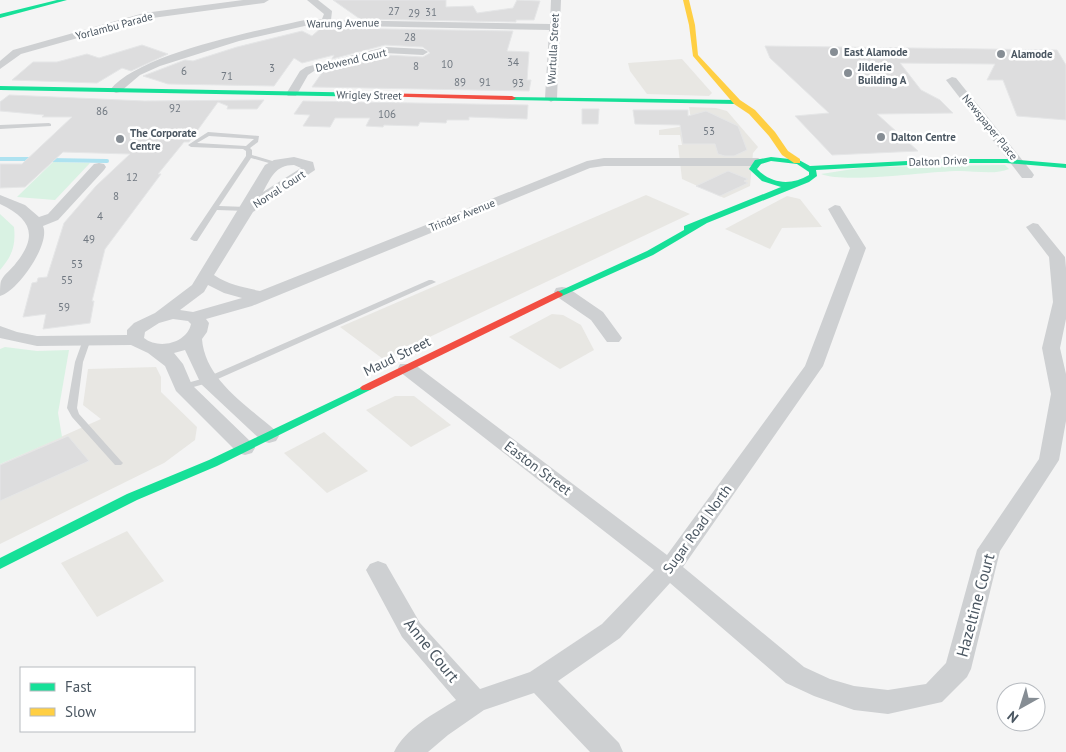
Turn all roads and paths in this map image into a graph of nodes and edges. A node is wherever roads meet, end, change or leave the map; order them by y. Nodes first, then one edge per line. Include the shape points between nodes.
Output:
1 (264, 0) edge
2 (312, 0) edge
3 (556, 0) edge
4 (686, 0) edge
5 (56, 1) edge
6 (0, 16) edge
7 (326, 21) junction
8 (554, 26) junction
9 (423, 52) dead end
10 (0, 66) edge
11 (952, 80) dead end
12 (0, 88) edge
13 (116, 90) junction
14 (292, 94) junction
15 (551, 98) junction
16 (737, 102) junction
17 (49, 125) dead end
18 (0, 127) edge
19 (246, 148) junction
20 (249, 156) junction
21 (797, 161) junction
22 (1017, 161) junction
23 (276, 163) junction
24 (685, 164) joint
25 (99, 166) dead end
26 (1066, 166) edge
27 (810, 168) junction
28 (761, 169) junction
29 (939, 173) dead end
30 (968, 173) dead end
31 (1007, 174) dead end
32 (1027, 175) junction
33 (1047, 176) dead end
34 (829, 179) dead end
35 (810, 180) junction
36 (795, 184) junction
37 (0, 199) edge
38 (739, 205) junction
39 (214, 208) junction
40 (835, 208) dead end
41 (247, 209) junction
42 (34, 224) junction
43 (1033, 227) dead end
44 (194, 240) dead end
45 (202, 282) junction
46 (432, 282) dead end
47 (0, 291) edge
48 (562, 292) junction
49 (254, 299) junction
50 (162, 315) junction
51 (195, 325) junction
52 (0, 331) edge
53 (138, 332) junction
54 (613, 338) dead end
55 (87, 339) junction
56 (154, 350) junction
57 (407, 368) junction
58 (208, 380) junction
59 (183, 387) junction
60 (269, 436) junction
61 (245, 448) junction
62 (118, 463) dead end
63 (213, 463) junction
64 (0, 564) edge
65 (670, 568) junction
66 (378, 570) dead end
67 (0, 572) edge
68 (538, 680) junction
69 (475, 702) junction
70 (408, 752) edge
71 (610, 752) edge

1 - 10 street, Yorlambu Parade via 144,16 17,52
2 - 7 street via 329,13
3 - 8 street, Wurtulla Street
4 - 16 main road via 695,55
5 - 6 main road
7 - 8 street, Warung Avenue
7 - 13 street, Warung Avenue via 242,37 165,61 136,73
8 - 15 street, Wurtulla Street
9 - 14 street, Debwend Court via 385,50 310,70 304,73
11 - 22 street, Newspaper Place
12 - 13 main road, Wrigley Street
13 - 14 main road, Wrigley Street
14 - 15 main road, Wrigley Street
15 - 16 main road, Wrigley Street
16 - 21 main road via 752,112 785,153
16 - 28 main road via 738,108 772,151 773,155
17 - 18 lane
19 - 19 lane via 256,141 256,137 208,134 191,145
19 - 20 lane via 250,151
20 - 23 lane
20 - 39 lane
21 - 27 main road
21 - 28 main road
22 - 26 main road, Dalton Drive
22 - 27 main road, Dalton Drive via 962,159
22 - 32 street, Newspaper Place
23 - 41 street, Norval Court
23 - 41 street, Norval Court via 302,162 308,165 308,170
24 - 28 street, Trinder Avenue
24 - 49 street, Trinder Avenue via 604,162 587,165
25 - 42 street via 53,217
27 - 35 main road via 813,176
28 - 36 main road
28 - 38 main road, Maud Street
29 - 30 main road, Dalton Drive
31 - 32 main road
32 - 33 main road
34 - 35 main road
35 - 36 main road, Maud Street
36 - 38 main road, Maud Street
37 - 42 street via 14,204
38 - 48 main road, Maud Street via 703,222 656,251
39 - 41 lane
39 - 44 lane
40 - 65 street, Sugar Road North via 858,248 814,366
41 - 45 street, Norval Court
42 - 47 street via 38,235 36,247 23,268
43 - 65 street, Hazeltine Court via 1057,258 1061,302 1052,348 1061,394 1049,460 989,550 958,669 933,694 888,702 854,698 795,675
45 - 49 street
45 - 50 street, Norval Court
45 - 51 street, Norval Court
46 - 58 lane
48 - 54 street via 597,316
48 - 57 main road, Maud Street
49 - 51 street, Trinder Avenue
50 - 51 street via 184,314
50 - 53 street
51 - 56 street, Trinder Avenue via 175,347
51 - 58 street via 194,354
52 - 55 street via 12,337 36,341
53 - 55 street
53 - 56 street via 139,345
55 - 62 lane via 78,362 72,408
56 - 59 street via 174,364
57 - 60 main road, Maud Street
57 - 65 street, Easton Street
58 - 59 lane
58 - 60 street
59 - 61 street
60 - 61 main road, Maud Street
61 - 63 main road, Maud Street
63 - 64 main road, Maud Street via 132,497
63 - 67 main road, Maud Street via 138,506
65 - 68 street, Sugar Road North via 611,631
66 - 69 street, Anne Court via 411,630
68 - 69 street, Sugar Road North
68 - 71 street
69 - 70 street, Sugar Road North via 438,726

